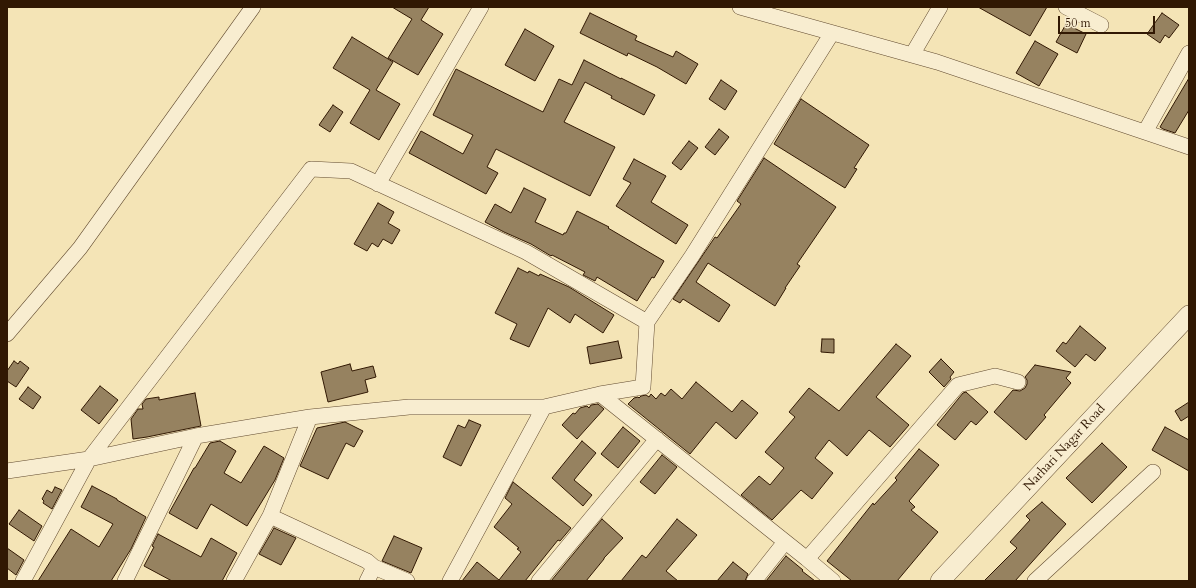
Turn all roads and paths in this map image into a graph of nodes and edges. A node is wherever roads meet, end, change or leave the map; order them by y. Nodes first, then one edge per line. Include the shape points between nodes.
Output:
1 (253, 7) edge
2 (481, 7) edge
3 (740, 7) edge
4 (940, 7) edge
5 (1066, 7) edge
6 (1101, 25) dead end
7 (832, 33) junction
8 (1189, 53) edge
9 (912, 55) junction
10 (1145, 132) junction
11 (1189, 147) edge
12 (378, 184) junction
13 (1189, 315) edge
14 (647, 322) junction
15 (7, 334) edge
16 (1018, 382) dead end
17 (600, 394) junction
18 (544, 407) junction
19 (310, 417) junction
20 (196, 436) junction
21 (657, 439) junction
22 (89, 459) junction
23 (7, 471) edge
24 (1153, 472) dead end
25 (270, 516) junction
26 (785, 542) junction
27 (807, 559) junction
28 (374, 567) junction
29 (23, 581) edge
30 (125, 581) edge
31 (234, 581) edge
32 (367, 581) edge
33 (407, 581) edge
34 (450, 581) edge
35 (539, 581) edge
36 (754, 581) edge
37 (833, 581) edge
38 (940, 581) edge
39 (1035, 581) edge

1 - 15 street via 80,248
2 - 12 street
3 - 7 street
4 - 9 street
5 - 6 street
7 - 9 street
7 - 14 street via 692,256
8 - 10 street
9 - 10 street
10 - 11 street
12 - 14 street via 526,252
12 - 22 street via 351,171 311,169
13 - 38 street, Narhari Nagar Road
14 - 17 street via 643,386
16 - 27 street via 995,376 958,385
17 - 18 street
17 - 21 street
18 - 19 street via 409,407
18 - 34 street
19 - 20 street
19 - 25 street
20 - 22 street
20 - 30 street
21 - 26 street
21 - 35 street
22 - 23 street
22 - 29 street
24 - 39 street
25 - 28 street
25 - 31 street
26 - 27 street
26 - 36 street
27 - 37 street
28 - 32 street
28 - 33 street

